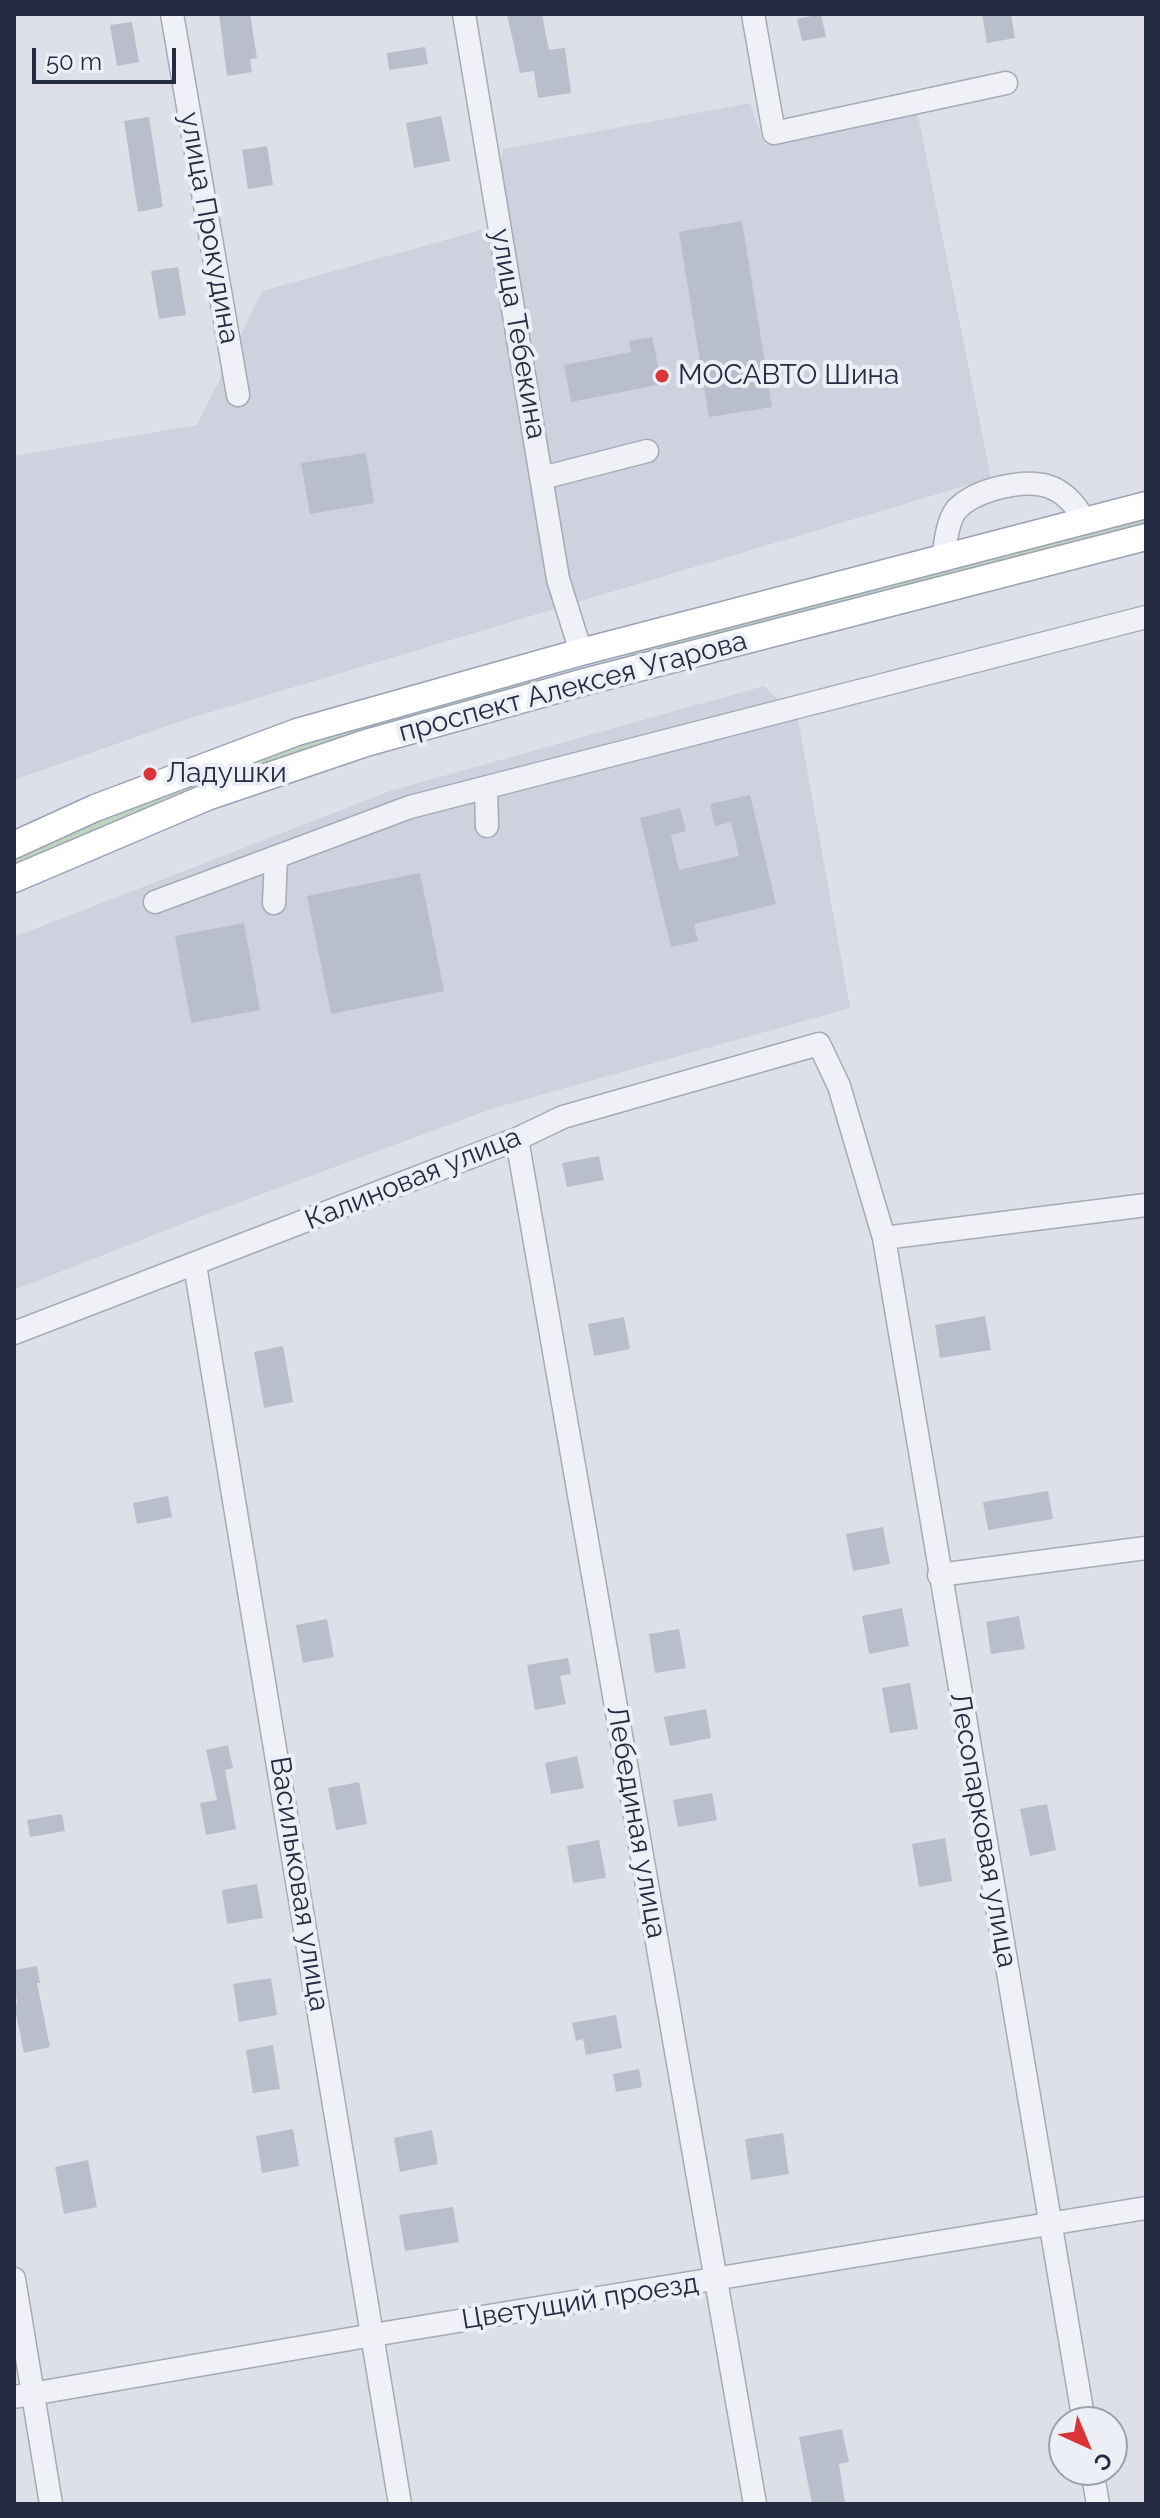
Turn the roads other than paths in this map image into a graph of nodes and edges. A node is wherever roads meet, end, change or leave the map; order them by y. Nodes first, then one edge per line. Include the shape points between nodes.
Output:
1 (172, 14) edge
2 (464, 14) edge
3 (753, 14) edge
4 (1006, 83) dead end
5 (238, 395) dead end
6 (647, 451) dead end
7 (542, 478) junction
8 (1146, 505) edge
9 (1085, 522) junction
10 (1146, 537) edge
11 (943, 559) junction
12 (1146, 617) edge
13 (581, 652) junction
14 (588, 681) junction
15 (486, 788) junction
16 (487, 826) dead end
17 (14, 845) edge
18 (276, 858) junction
19 (14, 879) edge
20 (155, 902) dead end
21 (274, 903) dead end
22 (819, 1044) joint
23 (517, 1139) junction
24 (1146, 1205) edge
25 (884, 1238) junction
26 (195, 1265) junction
27 (14, 1333) edge
28 (1146, 1548) edge
29 (939, 1575) junction
30 (1146, 2208) edge
31 (1050, 2225) junction
32 (14, 2279) edge
33 (715, 2280) junction
34 (373, 2335) junction
35 (24, 2395) edge
36 (1081, 2406) edge
37 (51, 2504) edge
38 (400, 2504) edge
39 (755, 2504) edge

1 - 5 street, улица Прокудина
2 - 7 street, улица Тебекина
3 - 4 street via 774,133
6 - 7 street
7 - 13 street, улица Тебекина via 558,579
8 - 9 main road, проспект Алексея Угарова
9 - 11 main road, проспект Алексея Угарова
9 - 11 street via 1063,493 1023,481 977,494 955,512
10 - 14 main road, проспект Алексея Угарова
11 - 13 main road, проспект Алексея Угарова
12 - 15 street
13 - 14 main road
13 - 17 main road, проспект Алексея Угарова via 297,732 95,808
14 - 19 main road, проспект Алексея Угарова via 366,743 221,792
15 - 16 street
15 - 18 street via 410,807
18 - 20 street
18 - 21 street
22 - 23 street, Калиновая улица via 563,1117
22 - 25 street, Лесопарковая улица via 839,1086
23 - 26 street, Калиновая улица
23 - 33 street, Лебединая улица
24 - 25 street
25 - 29 street, Лесопарковая улица
26 - 27 street, Калиновая улица
26 - 34 street, Васильковая улица
28 - 29 street
29 - 31 street, Лесопарковая улица
30 - 31 street, Цветущий проезд
31 - 33 street, Цветущий проезд
31 - 36 street, Лесопарковая улица
32 - 35 street
33 - 34 street, Цветущий проезд
33 - 39 street, Лебединая улица
34 - 35 street, Цветущий проезд
34 - 38 street, Васильковая улица
35 - 37 street

